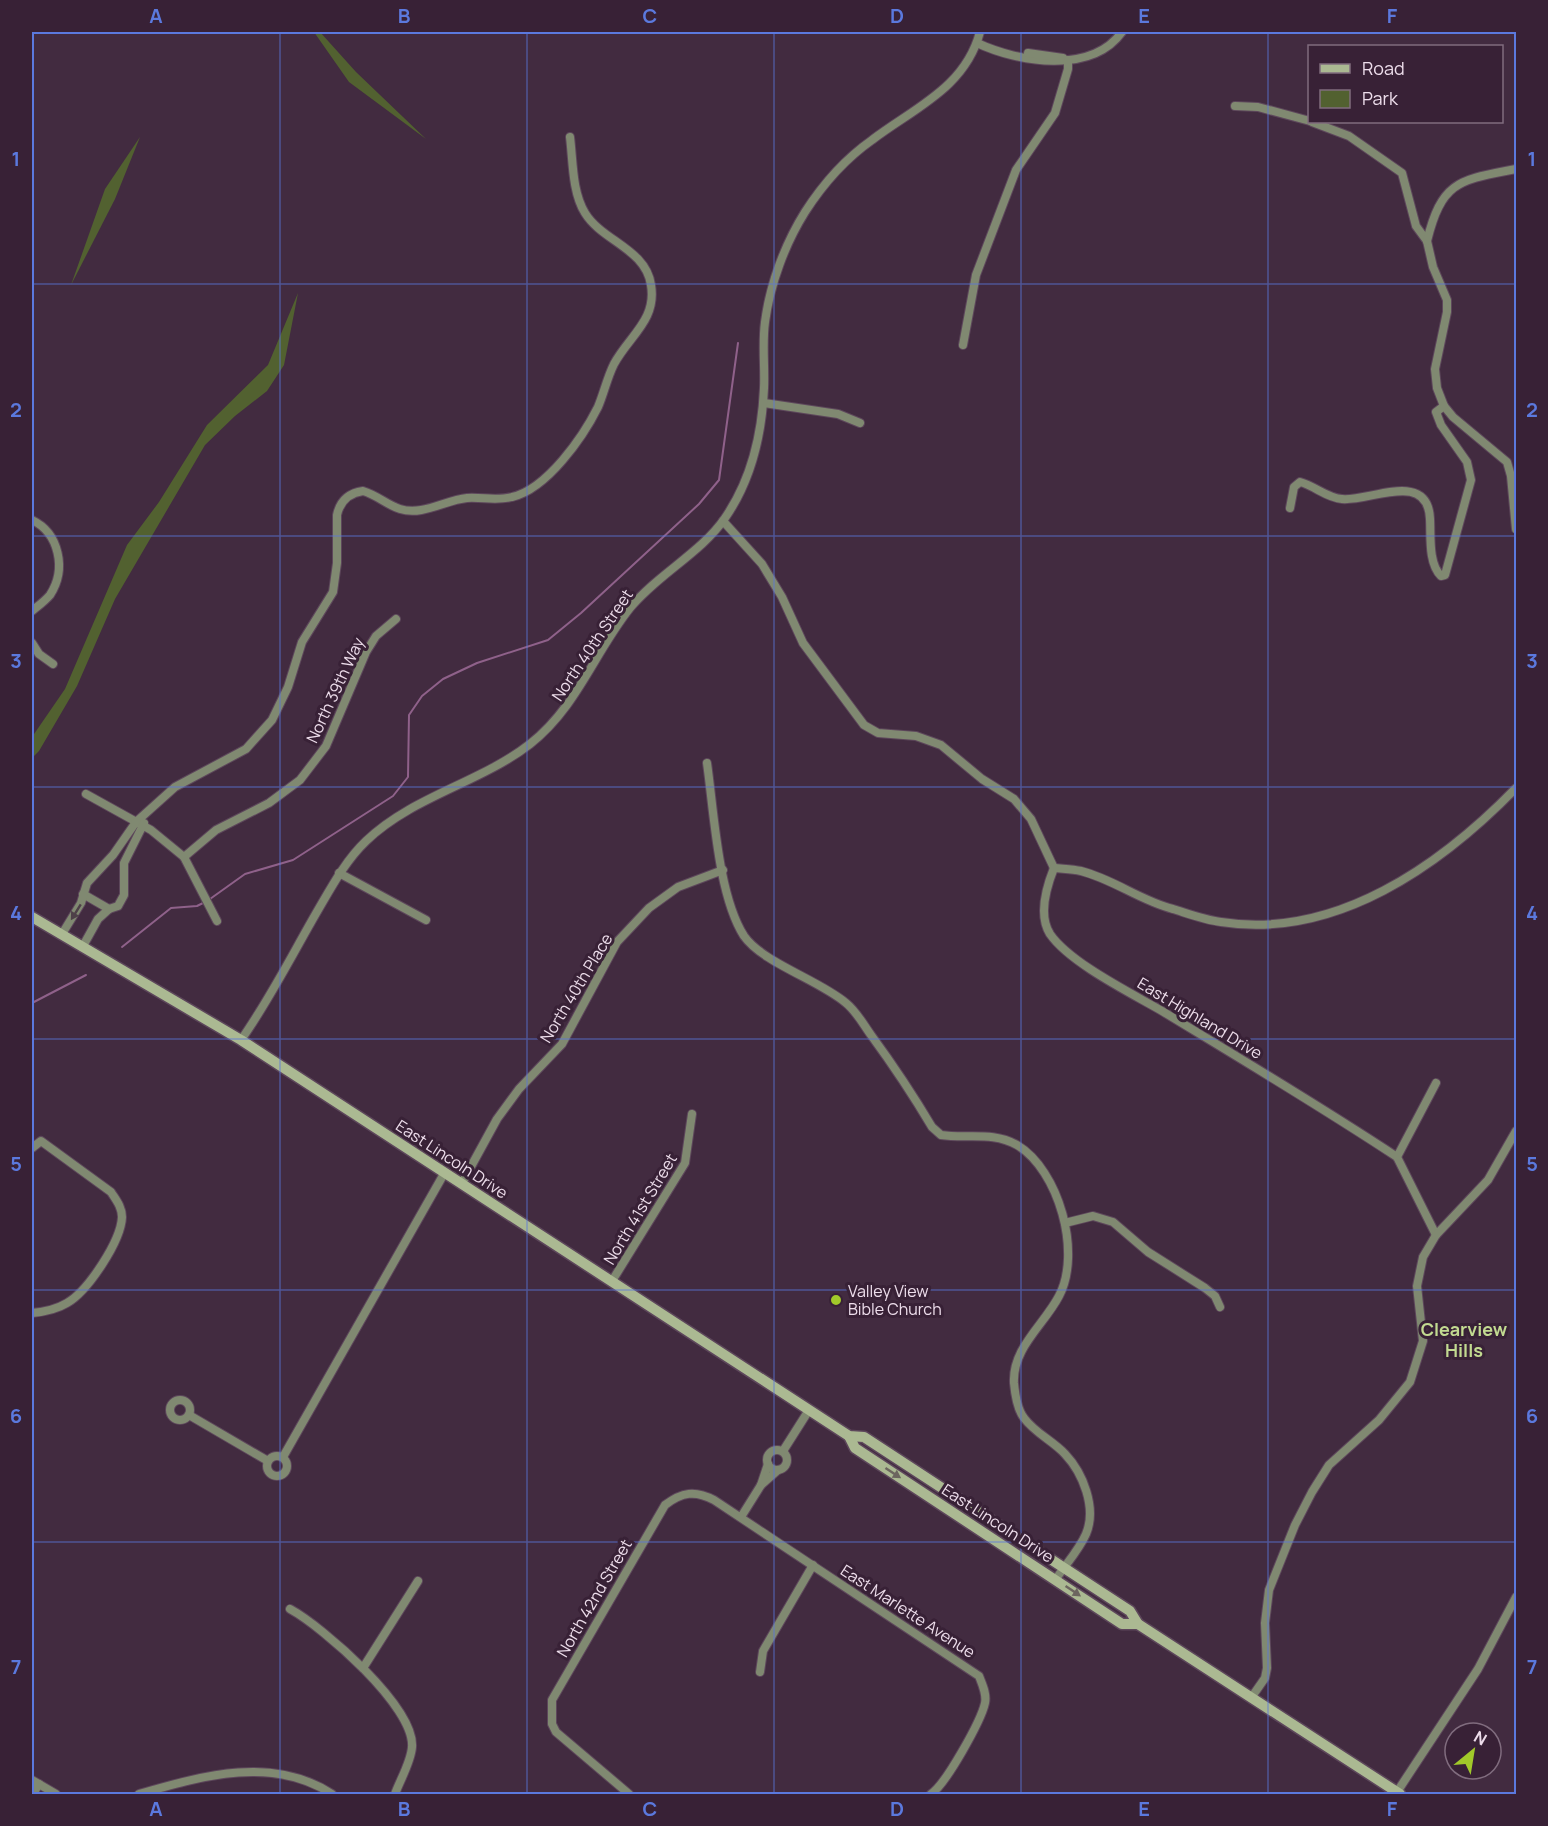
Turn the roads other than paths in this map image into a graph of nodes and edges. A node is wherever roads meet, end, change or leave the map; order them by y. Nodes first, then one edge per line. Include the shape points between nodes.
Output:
1 (980, 32) edge
2 (1122, 32) edge
3 (976, 43) junction
4 (1068, 60) junction
5 (1235, 106) dead end
6 (1308, 120) edge
7 (1316, 123) edge
8 (570, 137) dead end
9 (1516, 169) edge
10 (1427, 241) junction
11 (963, 345) dead end
12 (764, 403) junction
13 (1444, 406) junction
14 (860, 423) dead end
15 (1290, 508) dead end
16 (32, 520) edge
17 (723, 521) junction
18 (1516, 529) edge
19 (32, 611) edge
20 (396, 619) dead end
21 (32, 643) edge
22 (53, 664) dead end
23 (707, 763) dead end
24 (1516, 789) edge
25 (86, 794) dead end
26 (140, 824) junction
27 (184, 857) junction
28 (1054, 868) junction
29 (723, 870) junction
30 (339, 873) junction
31 (83, 894) junction
32 (109, 909) junction
33 (32, 917) edge
34 (426, 920) dead end
35 (217, 921) dead end
36 (62, 934) junction
37 (82, 946) junction
38 (241, 1040) junction
39 (1436, 1083) dead end
40 (692, 1114) dead end
41 (1516, 1131) edge
42 (32, 1148) edge
43 (1397, 1157) junction
44 (445, 1172) junction
45 (462, 1183) junction
46 (1065, 1223) junction
47 (1436, 1234) junction
48 (612, 1281) junction
49 (1220, 1307) dead end
50 (32, 1313) edge
51 (809, 1410) junction
52 (189, 1415) dead end
53 (849, 1436) junction
54 (783, 1451) junction
55 (283, 1458) junction
56 (268, 1461) junction
57 (768, 1464) junction
58 (778, 1470) junction
59 (761, 1485) junction
60 (679, 1495) joint
61 (741, 1517) junction
62 (813, 1565) junction
63 (1064, 1568) junction
64 (1056, 1579) junction
65 (418, 1581) dead end
66 (1516, 1597) edge
67 (290, 1609) dead end
68 (1138, 1624) junction
69 (363, 1668) junction
70 (760, 1672) dead end
71 (1251, 1698) junction
72 (35, 1782) edge
73 (1398, 1793) edge
74 (33, 1794) edge
75 (56, 1794) edge
76 (139, 1794) edge
77 (332, 1794) edge
78 (395, 1794) edge
79 (629, 1794) edge
80 (931, 1794) edge

1 - 3 street, North 40th Street
2 - 4 street via 1102,50
3 - 4 street via 991,50 1054,55
3 - 12 street, North 40th Street via 955,79 858,151 827,183 801,219 783,258 768,308
4 - 11 street via 1055,113 1016,170 976,275
5 - 6 street via 1258,107
7 - 10 street via 1349,136 1402,173 1416,226
8 - 26 street via 577,193 585,213 639,260 652,287 647,320 616,360 590,421 546,478 523,494 492,500 467,498 412,510 392,506 363,491 347,497 339,508 333,592 302,642 288,687 272,720 246,749 175,787 152,806
9 - 10 street via 1462,181 1452,187 1434,213
10 - 13 street via 1447,300 1448,312 1435,369
12 - 14 street via 838,414
12 - 17 street, North 40th Street via 754,458
13 - 15 street via 1436,412 1467,462 1471,480 1445,575 1437,572 1430,514 1424,498 1412,493 1382,492 1342,499 1300,482 1294,487
13 - 18 street via 1507,462
16 - 19 street via 49,532 59,557 50,594
17 - 28 street via 762,564 803,643 864,725 878,733 916,736 941,745 1014,799 1030,819
17 - 30 street, North 40th Street via 630,609 576,695 548,729 526,747 386,825 365,841
20 - 27 street, North 39th Way via 376,636 366,652 326,746 300,780 269,803 216,830
21 - 22 street
23 - 29 street
24 - 28 street via 1419,872 1367,898 1303,921 1222,922 1167,908 1082,872
25 - 26 street
26 - 27 street
26 - 31 street via 87,883
26 - 32 street via 124,863 124,895 118,906
27 - 35 street
28 - 43 street, East Highland Drive via 1046,888 1044,916 1049,932 1060,946
29 - 45 street, North 40th Place via 678,887 649,908 617,942 562,1044 519,1089 497,1119
29 - 46 street via 736,921 746,938 759,951 848,1005 941,1135 999,1138 1031,1156 1051,1186
30 - 34 street
30 - 38 street, North 40th Street
31 - 32 street
31 -> 36 street
32 - 37 street
33 - 36 main road, East Lincoln Drive
36 - 37 main road, East Lincoln Drive
37 - 38 main road, East Lincoln Drive
38 - 44 main road, East Lincoln Drive
39 - 43 street
40 - 48 street, North 41st Street via 685,1163
41 - 47 street via 1482,1187
42 - 50 street via 41,1141 111,1192 122,1216 119,1232 82,1292 68,1303
43 - 47 street
44 - 45 main road, East Lincoln Drive
44 - 55 street
45 - 48 main road, East Lincoln Drive
46 - 49 street via 1093,1216 1113,1222 1148,1252 1205,1287
46 - 63 street via 1069,1257 1065,1284 1020,1352 1014,1382 1023,1417 1064,1453 1088,1499 1090,1522 1086,1534
47 - 71 street via 1417,1278 1423,1341 1412,1379 1379,1420 1329,1465 1308,1499 1269,1590 1265,1623 1267,1668
48 - 51 main road, East Lincoln Drive
51 - 53 main road, East Lincoln Drive
51 - 54 street
52 - 56 street
53 - 63 main road, East Lincoln Drive via 864,1437
53 -> 64 main road, East Lincoln Drive via 855,1448
54 - 57 street via 771,1452
54 - 58 street via 788,1461 785,1468
55 - 56 street
55 - 56 street via 287,1470 280,1477 268,1471
57 - 58 street
57 - 59 street
58 - 59 street
59 - 61 street
60 - 61 street, East Marlette Avenue via 702,1494
60 - 79 street, North 42nd Street via 656,1518 555,1694 551,1709 552,1724 564,1741
61 - 62 street, East Marlette Avenue
62 - 70 street via 763,1651
62 - 80 street, East Marlette Avenue via 973,1670 982,1685 985,1702 979,1719 946,1778
63 - 64 street
63 - 68 main road, East Lincoln Drive via 1130,1611
64 -> 68 main road, East Lincoln Drive via 1122,1624
65 - 69 street
66 - 73 street via 1478,1669
67 - 69 street via 313,1623
68 - 71 main road, East Lincoln Drive
69 - 78 street via 388,1697 410,1733 412,1746
71 - 73 main road, East Lincoln Drive
72 - 74 street
72 - 75 street
76 - 77 street via 238,1771 293,1776

